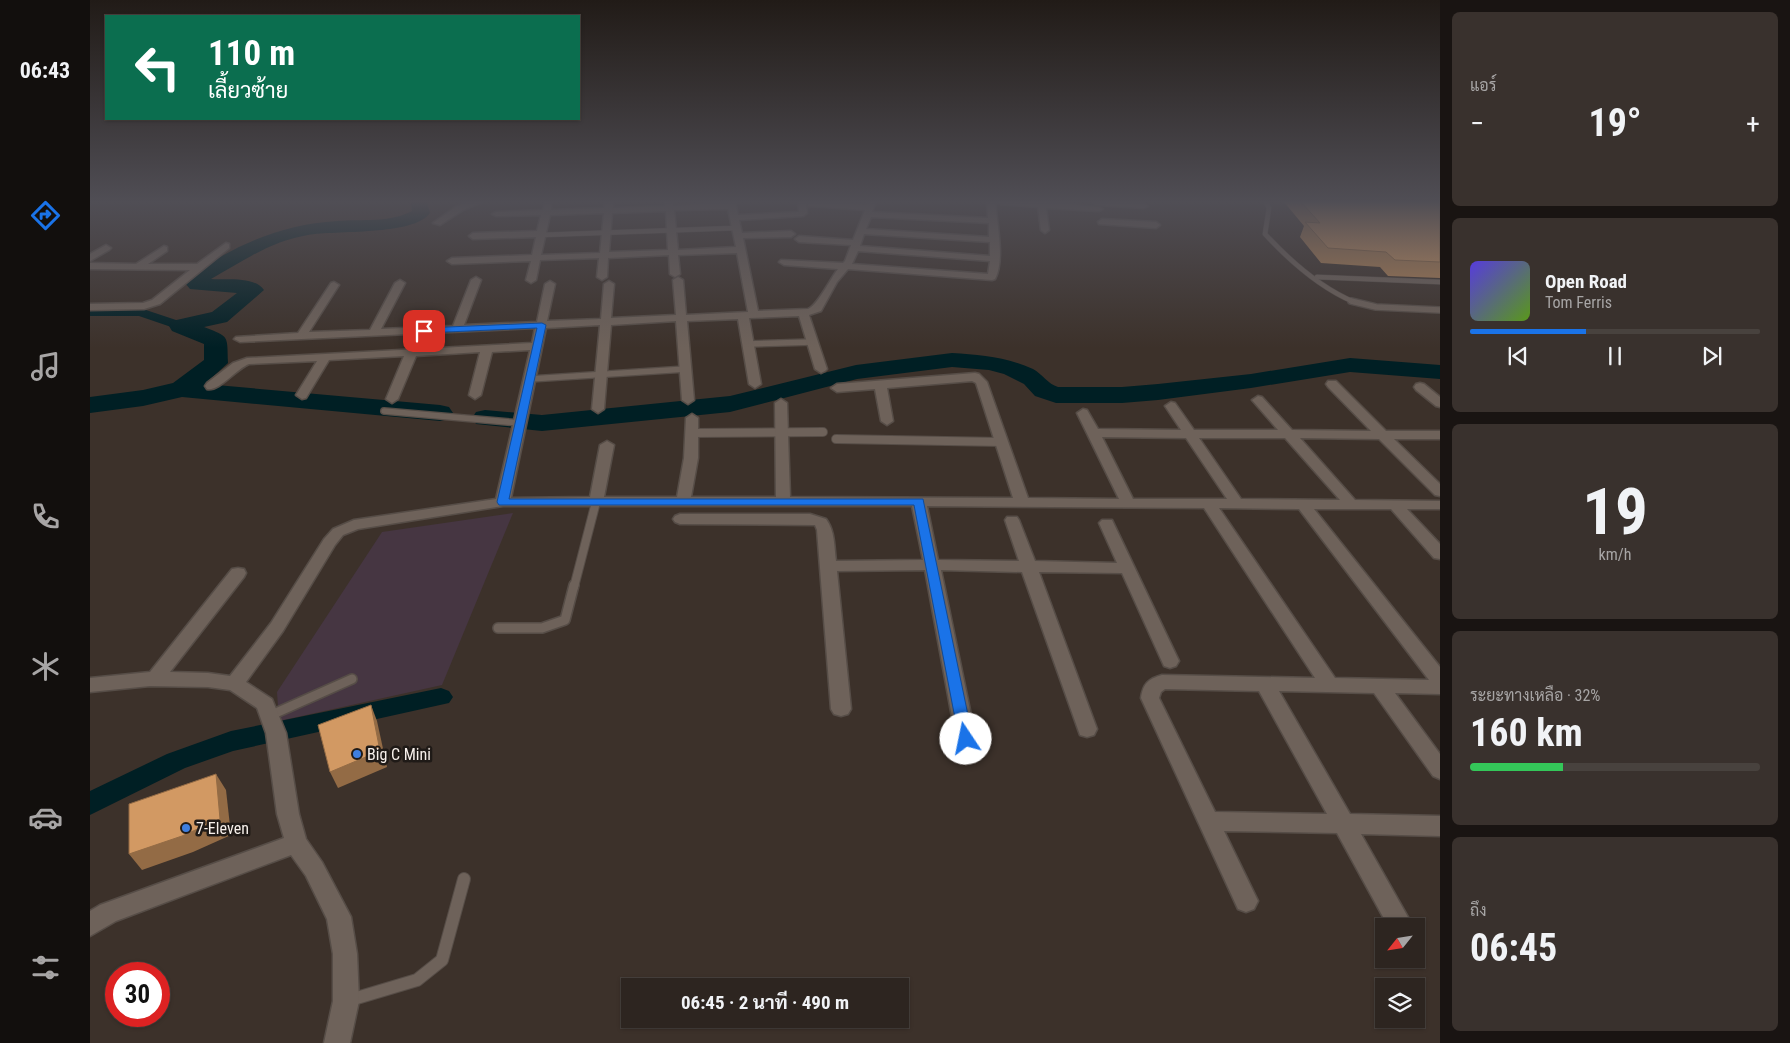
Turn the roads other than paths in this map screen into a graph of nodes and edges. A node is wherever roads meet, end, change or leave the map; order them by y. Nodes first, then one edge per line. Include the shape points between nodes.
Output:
1 (740, 250) edge
2 (102, 251) edge
3 (161, 251) edge
4 (220, 251) edge
5 (537, 251) edge
6 (604, 251) edge
7 (725, 251) edge
8 (854, 251) edge
9 (906, 251) edge
10 (993, 251) edge
11 (1280, 251) edge
12 (672, 253) junction
13 (604, 255) junction
14 (90, 258) edge
15 (535, 258) junction
16 (994, 259) junction
17 (452, 261) dead end
18 (784, 262) dead end
19 (90, 266) edge
20 (137, 267) junction
21 (200, 267) junction
22 (845, 268) junction
23 (1316, 277) junction
24 (476, 280) dead end
25 (531, 280) dead end
26 (1440, 282) edge
27 (400, 283) dead end
28 (550, 284) dead end
29 (334, 286) dead end
30 (90, 307) edge
31 (1440, 310) edge
32 (803, 313) junction
33 (749, 316) junction
34 (680, 319) junction
35 (604, 322) junction
36 (542, 325) junction
37 (457, 329) junction
38 (374, 333) junction
39 (301, 336) junction
40 (240, 339) dead end
41 (812, 342) junction
42 (748, 344) junction
43 (538, 346) junction
44 (487, 349) junction
45 (411, 353) junction
46 (325, 357) junction
47 (686, 369) junction
48 (821, 369) dead end
49 (602, 375) junction
50 (530, 379) junction
51 (755, 384) dead end
52 (880, 384) junction
53 (1332, 384) dead end
54 (211, 386) dead end
55 (1420, 387) dead end
56 (837, 388) dead end
57 (302, 395) dead end
58 (475, 395) dead end
59 (392, 399) dead end
60 (688, 400) dead end
61 (1258, 400) dead end
62 (781, 403) dead end
63 (1440, 403) edge
64 (1171, 406) dead end
65 (384, 410) dead end
66 (598, 410) dead end
67 (1083, 413) dead end
68 (692, 418) dead end
69 (887, 421) dead end
70 (520, 423) junction
71 (823, 432) dead end
72 (692, 433) junction
73 (1093, 433) junction
74 (1288, 433) junction
75 (782, 434) junction
76 (1382, 434) junction
77 (1440, 434) edge
78 (1191, 435) junction
79 (836, 439) dead end
80 (1001, 442) junction
81 (607, 445) dead end
82 (1440, 492) edge
83 (783, 501) junction
84 (503, 502) junction
85 (596, 502) junction
86 (683, 502) junction
87 (919, 502) junction
88 (1022, 502) junction
89 (1128, 503) junction
90 (1208, 503) junction
91 (1237, 504) junction
92 (1303, 504) junction
93 (1351, 504) junction
94 (1394, 504) junction
95 (1440, 504) edge
96 (680, 519) dead end
97 (1012, 520) dead end
98 (1107, 523) dead end
99 (1440, 554) edge
100 (932, 565) junction
101 (828, 566) junction
102 (1029, 566) junction
103 (1128, 568) junction
104 (238, 574) dead end
105 (498, 628) dead end
106 (1170, 661) dead end
107 (352, 679) dead end
108 (155, 680) junction
109 (1440, 680) edge
110 (234, 684) junction
111 (1265, 684) junction
112 (90, 685) edge
113 (1330, 685) junction
114 (1379, 686) junction
115 (1440, 687) edge
116 (840, 709) dead end
117 (273, 724) junction
118 (1087, 729) dead end
119 (966, 739) dead end
120 (1440, 770) edge
121 (1208, 821) junction
122 (1344, 824) junction
123 (1440, 826) edge
124 (296, 842) junction
125 (464, 879) dead end
126 (1246, 901) dead end
127 (1397, 918) edge
128 (90, 924) edge
129 (346, 1001) junction
130 (337, 1043) edge

1 - 33 street
2 - 14 street
3 - 20 street
4 - 21 street
5 - 15 street
6 - 13 street
7 - 12 street
8 - 22 street
9 - 16 street
10 - 16 street
11 - 23 lane
12 - 13 street
12 - 34 street
13 - 15 street
13 - 35 street
15 - 17 street
15 - 25 street
16 - 22 street via 994,276 989,278
18 - 22 street
19 - 20 street
20 - 21 street
21 - 30 street via 161,300 149,305
22 - 32 street via 833,281 817,309
23 - 26 lane
23 - 31 lane via 1354,303
24 - 37 street
27 - 38 street
28 - 36 street
29 - 39 street
32 - 33 street
32 - 41 street
33 - 34 street
33 - 42 street
34 - 35 street
34 - 47 street
35 - 36 street
35 - 49 street
36 - 37 street
36 - 43 street
37 - 38 street
38 - 39 street
39 - 40 street
41 - 42 lane
41 - 48 street
42 - 51 street
43 - 44 street
43 - 50 street
44 - 45 street
44 - 58 street
45 - 46 street
45 - 59 street
46 - 54 street via 247,361
46 - 57 street
47 - 49 lane
47 - 60 street
49 - 50 lane
49 - 66 street
50 - 70 street
52 - 56 street
52 - 69 street
52 - 80 street via 975,377 981,382
53 - 76 street
55 - 63 street
61 - 74 street
62 - 75 street
64 - 78 street
65 - 70 lane
67 - 73 street
68 - 72 street
70 - 84 street
71 - 75 lane
72 - 75 lane
72 - 86 street
73 - 78 street
73 - 89 street
74 - 76 street
74 - 78 street
74 - 93 street
75 - 83 street
76 - 77 street
76 - 82 street
78 - 91 street
79 - 80 lane
80 - 88 street
81 - 85 street
83 - 86 street
83 - 87 street
84 - 85 street
84 - 110 street via 354,525 338,532 277,627
85 - 86 street
85 - 105 lane via 564,620 549,626
87 - 88 street
87 - 100 street
88 - 89 street
89 - 90 street
90 - 91 street
90 - 113 street
91 - 92 street
92 - 93 street
92 - 109 street
93 - 94 street
94 - 95 street
94 - 99 street
96 - 101 street via 810,519 820,522 825,530
97 - 102 street
98 - 103 street
100 - 101 street
100 - 102 street
100 - 119 street
101 - 116 street
102 - 103 street
102 - 118 street
103 - 106 street
104 - 108 street
107 - 117 lane
108 - 110 street via 208,680
108 - 112 street
110 - 117 street via 265,704
111 - 113 street
111 - 121 street via 1162,682 1152,688 1150,698
111 - 122 street
113 - 114 street
114 - 115 street
114 - 120 street
117 - 124 street
121 - 122 street
121 - 126 street
122 - 123 street
122 - 127 street
124 - 128 street via 108,913
124 - 129 street via 339,917 345,954
125 - 129 lane via 442,960 416,980
129 - 130 street

